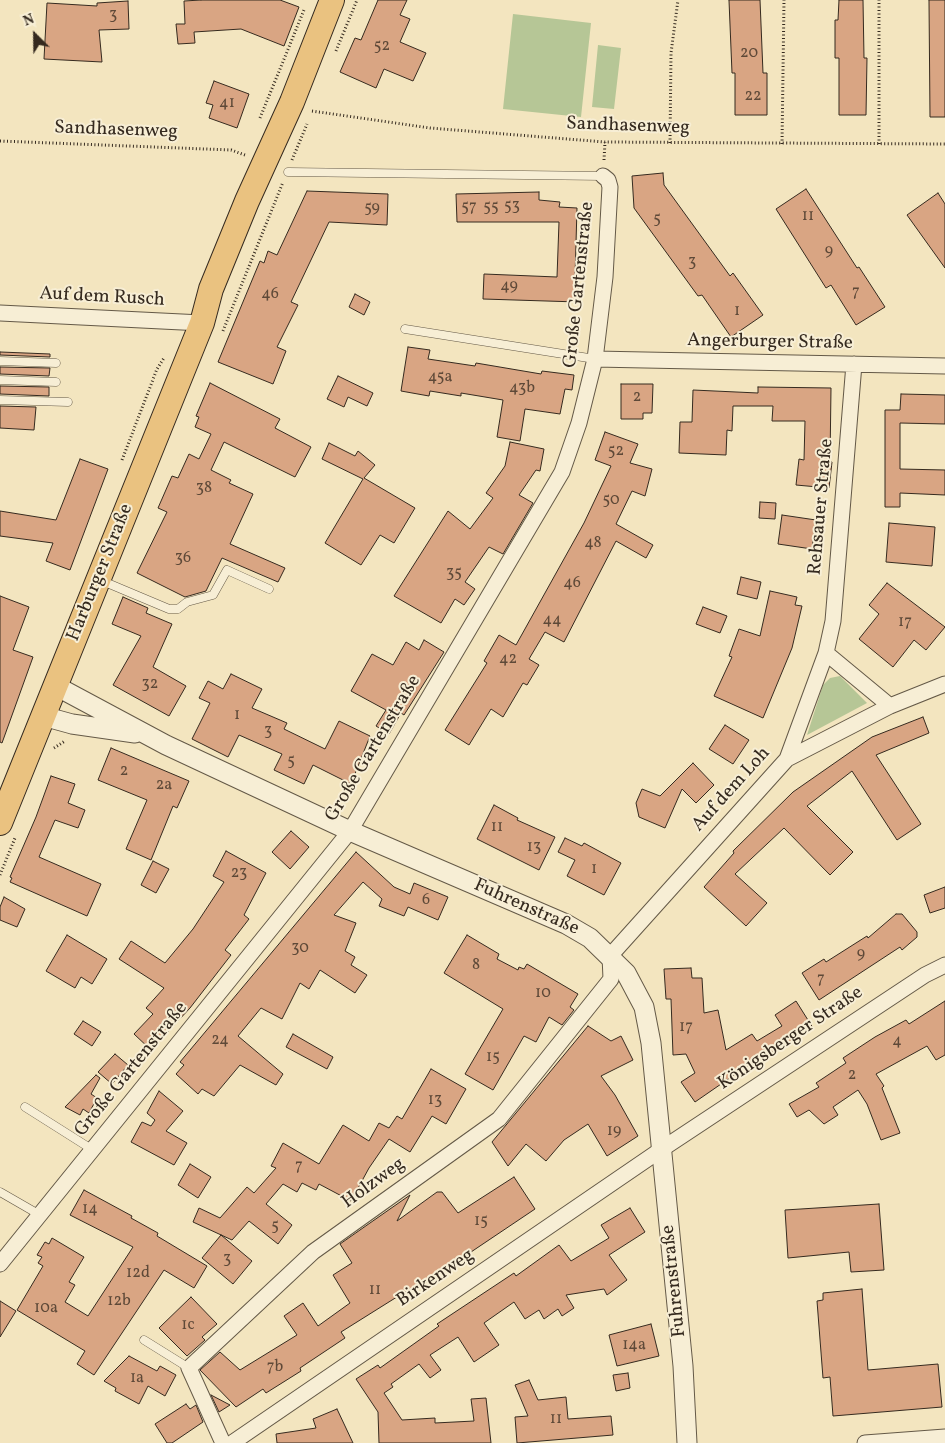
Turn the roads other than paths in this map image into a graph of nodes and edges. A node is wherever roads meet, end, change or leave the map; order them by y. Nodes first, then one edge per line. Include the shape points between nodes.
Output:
1 (332, 0) edge
2 (277, 168) junction
3 (603, 176) joint
4 (0, 313) edge
5 (202, 322) junction
6 (405, 329) dead end
7 (595, 359) junction
8 (0, 361) edge
9 (56, 363) dead end
10 (854, 364) junction
11 (945, 366) edge
12 (0, 380) edge
13 (56, 382) dead end
14 (0, 400) edge
15 (68, 402) dead end
16 (98, 580) junction
17 (269, 589) dead end
18 (826, 653) junction
19 (945, 684) edge
20 (54, 685) junction
21 (890, 706) junction
22 (43, 716) junction
23 (146, 735) junction
24 (787, 759) junction
25 (0, 823) edge
26 (350, 831) junction
27 (610, 956) junction
28 (945, 965) edge
29 (25, 1107) dead end
30 (662, 1149) junction
31 (93, 1150) junction
32 (0, 1192) edge
33 (40, 1215) junction
34 (0, 1264) edge
35 (144, 1340) dead end
36 (189, 1368) junction
37 (945, 1437) edge
38 (223, 1443) edge
39 (232, 1443) edge
40 (687, 1443) edge
41 (865, 1443) edge

1 - 2 main road, Harburger Straße
2 - 3 lane
2 - 5 main road, Harburger Straße via 247,201
3 - 7 street, Große Gartenstraße via 610,187 605,277
4 - 5 street, Auf dem Rusch
5 - 16 main road, Harburger Straße
6 - 7 lane
7 - 10 street, Angerburger Straße
7 - 26 street, Große Gartenstraße via 579,423 562,472
8 - 9 lane
10 - 11 street, Angerburger Straße
10 - 18 street, Rehsauer Straße via 833,621
12 - 13 lane
14 - 15 lane
16 - 17 lane via 169,609 178,609 187,602 213,595 227,570
16 - 20 main road, Harburger Straße
18 - 21 street
18 - 24 street, Rehsauer Straße
19 - 21 street, Auf dem Loh
20 - 22 main road, Harburger Straße
20 - 23 street, Fuhrenstraße
21 - 24 street, Auf dem Loh
22 - 23 street, Fuhrenstraße via 72,724
22 - 25 main road, Harburger Straße
23 - 26 street, Fuhrenstraße
24 - 27 street, Auf dem Loh
26 - 27 street, Fuhrenstraße via 566,924 590,938
26 - 31 street, Große Gartenstraße
27 - 30 street, Fuhrenstraße via 626,973 638,994 648,1024
27 - 36 street, Holzweg via 611,979 498,1119 313,1252
28 - 30 street, Königsberger Straße via 924,975
29 - 31 lane
30 - 39 street, Birkenweg
30 - 40 street, Fuhrenstraße via 683,1366
31 - 33 street, Große Gartenstraße
32 - 33 lane
33 - 34 street, Große Gartenstraße
35 - 36 lane
36 - 38 street
37 - 41 street

